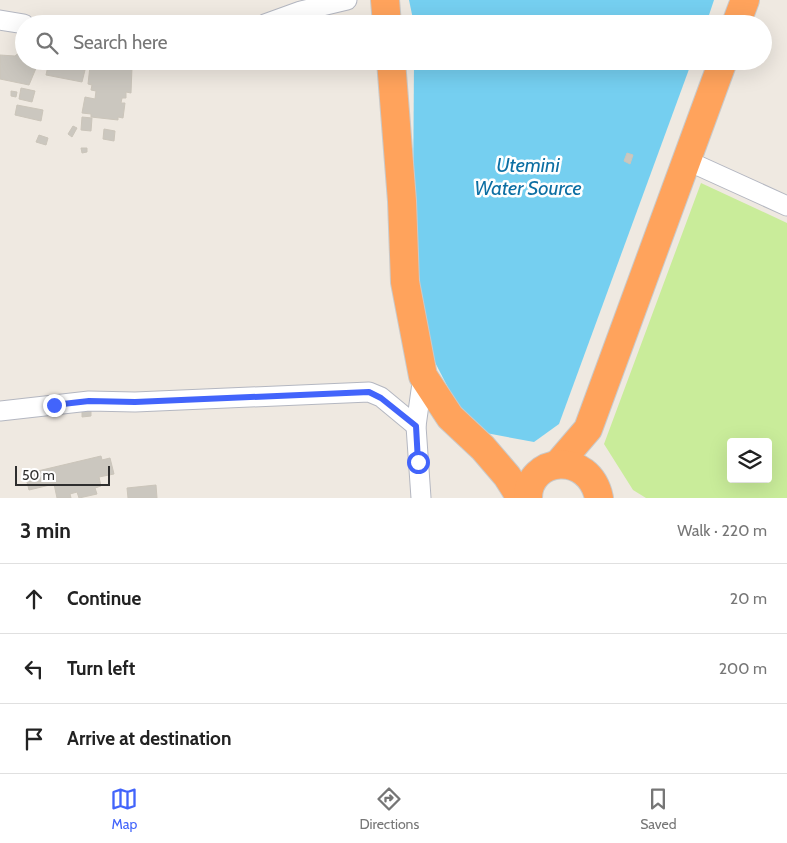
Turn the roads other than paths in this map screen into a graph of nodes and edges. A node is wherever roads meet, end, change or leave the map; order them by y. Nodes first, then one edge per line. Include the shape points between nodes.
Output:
1 (347, 0) edge
2 (385, 0) edge
3 (745, 0) edge
4 (290, 15) edge
5 (386, 15) edge
6 (739, 15) edge
7 (0, 20) edge
8 (15, 22) edge
9 (392, 70) edge
10 (720, 70) edge
11 (688, 161) junction
12 (787, 206) edge
13 (423, 376) junction
14 (0, 411) edge
15 (416, 426) junction
16 (588, 429) junction
17 (483, 448) junction
18 (553, 466) junction
19 (595, 488) edge
20 (421, 498) edge
21 (521, 498) edge
22 (528, 498) edge

1 - 4 street
2 - 5 highway
3 - 6 highway
7 - 8 street
9 - 13 highway via 405,282
10 - 11 highway
11 - 12 street
11 - 16 highway
13 - 15 street
13 - 17 highway via 450,417
14 - 15 street via 89,401 297,396 359,391 381,398
15 - 20 street
16 - 18 highway
16 - 19 highway via 586,457
17 - 18 highway via 516,463
17 - 21 highway
18 - 19 highway via 576,467
18 - 22 highway via 534,479

